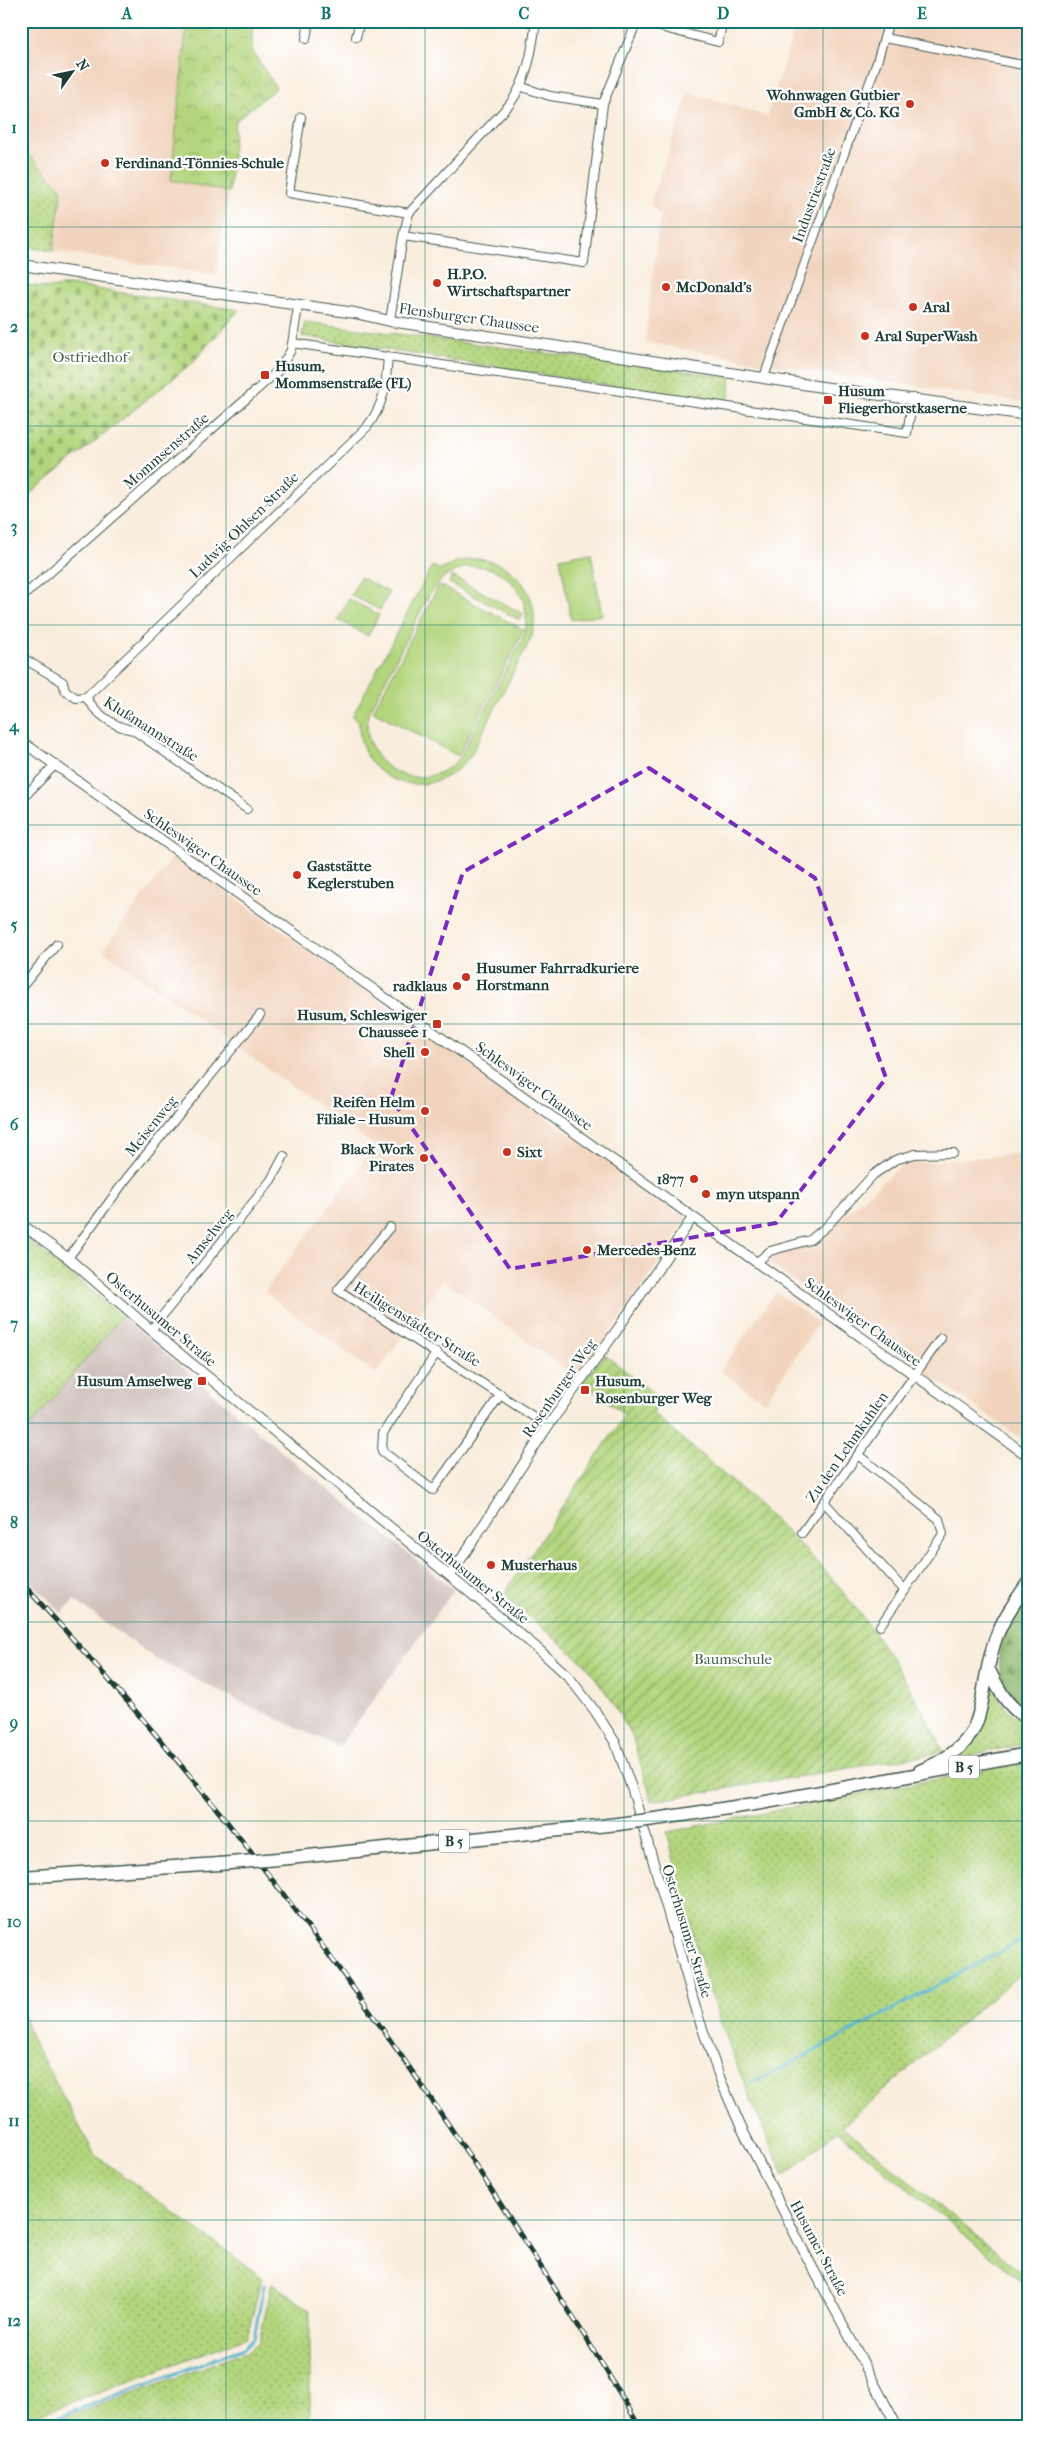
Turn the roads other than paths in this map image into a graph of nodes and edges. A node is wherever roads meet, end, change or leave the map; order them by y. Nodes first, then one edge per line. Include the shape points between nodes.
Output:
1 (309, 21) edge
2 (360, 21) edge
3 (524, 21) edge
4 (637, 21) edge
5 (722, 21) edge
6 (889, 21) edge
7 (536, 22) edge
8 (356, 37) dead end
9 (885, 38) junction
10 (306, 39) dead end
11 (1028, 66) edge
12 (522, 87) junction
13 (603, 104) junction
14 (301, 117) dead end
15 (409, 213) junction
16 (403, 236) junction
17 (21, 265) edge
18 (298, 307) junction
19 (390, 322) junction
20 (292, 343) junction
21 (388, 356) junction
22 (764, 377) junction
23 (913, 398) junction
24 (1028, 415) edge
25 (21, 598) edge
26 (21, 657) edge
27 (86, 696) junction
28 (21, 742) edge
29 (54, 766) junction
30 (21, 800) edge
31 (247, 809) dead end
32 (57, 944) dead end
33 (21, 988) edge
34 (260, 1015) dead end
35 (953, 1152) dead end
36 (284, 1156) dead end
37 (693, 1217) junction
38 (21, 1224) edge
39 (390, 1227) dead end
40 (68, 1258) junction
41 (757, 1262) junction
42 (151, 1330) junction
43 (941, 1338) dead end
44 (437, 1352) junction
45 (915, 1376) junction
46 (501, 1394) junction
47 (548, 1426) junction
48 (858, 1455) junction
49 (1028, 1456) edge
50 (825, 1503) junction
51 (802, 1534) dead end
52 (450, 1576) junction
53 (1028, 1583) edge
54 (905, 1592) junction
55 (880, 1626) dead end
56 (988, 1668) junction
57 (1028, 1719) edge
58 (1028, 1754) edge
59 (899, 1779) junction
60 (21, 1876) edge
61 (721, 2081) joint
62 (897, 2426) edge

1 - 10 street
2 - 8 street
3 - 7 street
4 - 5 street via 718,42
4 - 13 street
6 - 9 street, Industriestraße
7 - 12 street
9 - 11 street
9 - 22 street, Industriestraße
12 - 13 street via 550,96
12 - 15 street
13 - 16 street via 584,263
14 - 15 street via 289,193
15 - 16 street
16 - 19 street
17 - 18 main road, Flensburger Chaussee
18 - 19 main road, Flensburger Chaussee via 355,313
18 - 20 street, Mommsenstraße
19 - 22 main road, Flensburger Chaussee
20 - 21 street
20 - 25 street, Mommsenstraße via 289,357 279,370
21 - 23 street via 907,433
21 - 27 street, Ludwig-Ohlsen-Straße via 386,388 379,412 367,427
22 - 23 main road, Flensburger Chaussee
23 - 24 main road, Flensburger Chaussee
26 - 27 street, Klußmannstraße via 63,682 65,690 76,698
27 - 31 street, Klußmannstraße via 93,708 121,728 133,730
28 - 29 street, Schleswiger Chaussee
29 - 30 street
29 - 37 street, Schleswiger Chaussee via 314,946
32 - 33 street
34 - 40 street, Meisenweg via 127,1178
35 - 41 street via 915,1154 895,1160 873,1175 810,1240 770,1251
36 - 42 street, Amselweg via 271,1180
37 - 41 street, Schleswiger Chaussee
37 - 47 street, Rosenburger Weg
38 - 40 street, Osterhusumer Straße
39 - 44 street, Heiligenstädter Straße via 338,1290
40 - 42 street, Osterhusumer Straße
41 - 45 street, Schleswiger Chaussee
42 - 52 street, Osterhusumer Straße
43 - 45 street, Zu den Lehmkuhlen
44 - 46 street, Heiligenstädter Straße
44 - 46 street via 383,1433 382,1451 433,1490
45 - 48 street, Zu den Lehmkuhlen
45 - 49 street, Schleswiger Chaussee
46 - 47 street, Heiligenstädter Straße
47 - 52 street, Rosenburger Weg
48 - 50 street, Zu den Lehmkuhlen
48 - 54 street via 939,1519 943,1534
50 - 51 street, Zu den Lehmkuhlen
50 - 54 street
52 - 61 street, Osterhusumer Straße via 568,1676 615,1742
53 - 56 highway via 1007,1614 993,1645
54 - 55 street
56 - 57 highway via 1005,1700 1014,1711
56 - 59 highway via 979,1720 968,1740 946,1756
58 - 59 highway, B 5
59 - 60 highway, B 5, bridge via 618,1824 289,1858
61 - 62 street, Husumer Straße via 796,2235

